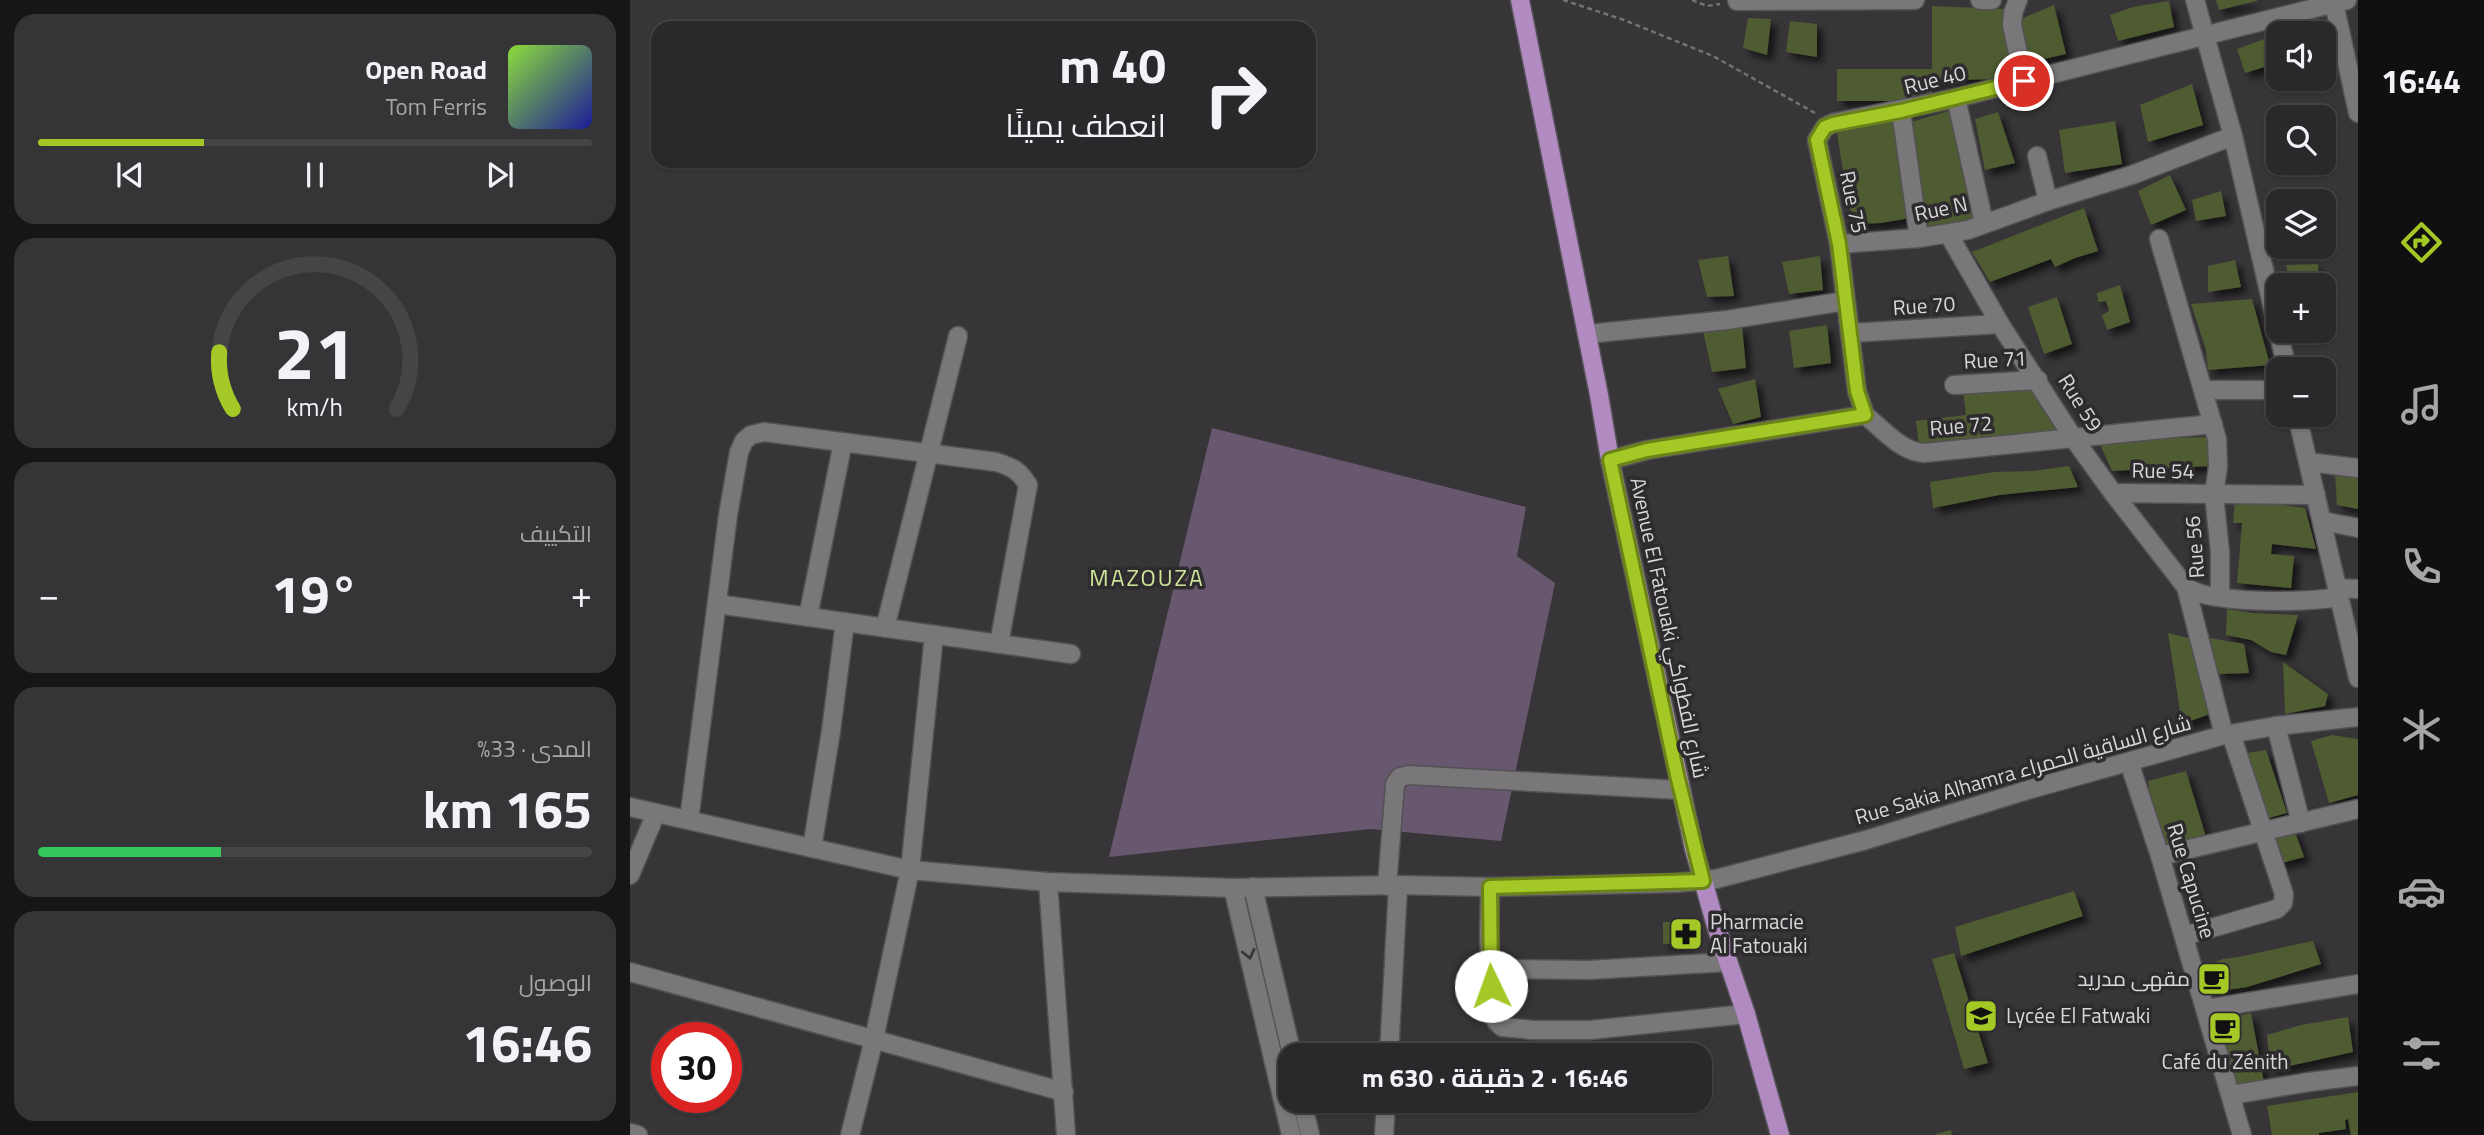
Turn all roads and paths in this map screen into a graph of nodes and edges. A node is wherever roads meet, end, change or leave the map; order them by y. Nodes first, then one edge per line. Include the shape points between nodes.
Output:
1 (1520, 0) edge
2 (1563, 0) edge
3 (1692, 0) edge
4 (1915, 0) edge
5 (1980, 0) edge
6 (1992, 0) edge
7 (2018, 0) edge
8 (2195, 0) edge
9 (1737, 1) edge
10 (2341, 1) edge
11 (2205, 35) junction
12 (2024, 81) junction
13 (1956, 98) junction
14 (1901, 111) junction
15 (2358, 113) edge
16 (1833, 124) junction
17 (2233, 136) junction
18 (2038, 156) dead end
19 (2048, 201) junction
20 (1984, 223) junction
21 (1949, 234) junction
22 (1919, 238) junction
23 (2159, 239) dead end
24 (1839, 244) junction
25 (1845, 301) junction
26 (2000, 324) junction
27 (1850, 333) junction
28 (1587, 334) junction
29 (958, 337) dead end
30 (2284, 357) edge
31 (2039, 380) junction
32 (1954, 385) dead end
33 (2204, 390) junction
34 (2266, 390) edge
35 (1865, 415) junction
36 (2213, 424) junction
37 (2300, 427) edge
38 (2074, 439) junction
39 (843, 442) junction
40 (928, 454) junction
41 (1610, 460) junction
42 (2308, 463) junction
43 (2358, 468) edge
44 (2113, 493) junction
45 (2214, 495) junction
46 (2316, 495) junction
47 (2322, 521) junction
48 (2358, 528) edge
49 (2186, 587) junction
50 (2358, 589) edge
51 (2338, 592) junction
52 (2220, 596) junction
53 (717, 604) junction
54 (808, 617) junction
55 (845, 622) junction
56 (885, 628) junction
57 (934, 635) junction
58 (999, 644) junction
59 (1071, 654) dead end
60 (2358, 678) edge
61 (2358, 717) edge
62 (2276, 726) junction
63 (2228, 734) junction
64 (2129, 762) junction
65 (1680, 790) junction
66 (630, 807) edge
67 (2358, 809) edge
68 (656, 813) junction
69 (689, 820) junction
70 (2301, 822) junction
71 (2261, 832) junction
72 (812, 848) junction
73 (2160, 856) junction
74 (910, 870) junction
75 (630, 875) edge
76 (1703, 881) junction
77 (1048, 882) junction
78 (1393, 885) junction
79 (1253, 887) junction
80 (1490, 887) junction
81 (1233, 888) junction
82 (2184, 936) junction
83 (1728, 962) junction
84 (1490, 969) junction
85 (630, 972) edge
86 (2358, 984) edge
87 (2206, 1009) junction
88 (1746, 1014) junction
89 (874, 1039) junction
90 (1289, 1043) edge
91 (1389, 1043) edge
92 (2358, 1076) edge
93 (1064, 1092) junction
94 (2231, 1095) junction
95 (1305, 1113) edge
96 (1385, 1113) edge
97 (630, 1133) edge
98 (638, 1135) edge
99 (850, 1135) edge
100 (1066, 1135) edge
101 (1291, 1135) edge
102 (1310, 1135) edge
103 (1384, 1135) edge
104 (1780, 1135) edge
105 (2242, 1135) edge

1 - 28 main road, Avenue El Fatouaki شارع الفطواكي
2 - 16 path via 1713,56
3 - 9 path via 1707,6
4 - 9 street
5 - 6 street
7 - 12 street via 2012,25
8 - 11 street
10 - 11 street, Rue 40
10 - 15 street
11 - 12 street, Rue 40
11 - 17 street
12 - 13 street, Rue 40
13 - 14 street, Rue 40
13 - 20 street
14 - 16 street, Rue 40
14 - 22 street
16 - 24 street, Rue 75 via 1820,132 1817,140
17 - 19 street, Rue N
17 - 30 street
18 - 19 street
19 - 20 street, Rue N
20 - 21 street, Rue N
21 - 22 street, Rue N
21 - 26 street, Rue 59
22 - 24 street, Rue N
23 - 33 street, Rue 56
24 - 25 street, Rue 75
25 - 27 street, Rue 75
25 - 28 street via 1727,320
26 - 27 street, Rue 70
26 - 31 street, Rue 59
27 - 35 street, Rue 75 via 1857,391
28 - 41 main road, Avenue El Fatouaki شارع الفطواكي
29 - 40 street
31 - 32 street, Rue 71
31 - 38 street, Rue 59
33 - 34 street
33 - 36 street, Rue 56
35 - 38 street, Rue 72 via 1915,453
35 - 41 street
36 - 38 street, Rue 72
36 - 45 street, Rue 56 via 2218,448
37 - 42 street
38 - 44 street, Rue 59
39 - 40 street
39 - 53 street via 764,432 744,441 728,515
39 - 54 street
40 - 56 street
40 - 58 street via 1013,467 1028,485
41 - 65 main road, Avenue El Fatouaki شارع الفطواكي
42 - 43 street
42 - 46 street
44 - 45 street, Rue 54
44 - 49 street, Rue 59
45 - 46 street, Rue 54
45 - 52 street, Rue 56
46 - 47 street
47 - 48 street
47 - 51 street
49 - 52 street
49 - 63 street
50 - 51 street
51 - 52 street via 2315,601
51 - 60 street
53 - 54 street
53 - 69 street
54 - 55 street
55 - 56 street
55 - 72 street
56 - 57 street
57 - 58 street
57 - 74 street
58 - 59 street
61 - 62 street, Rue Sakia Alhamra شارع الساقية الحمراء
62 - 63 street, Rue Sakia Alhamra شارع الساقية الحمراء
62 - 70 street
63 - 64 street, Rue Sakia Alhamra شارع الساقية الحمراء
63 - 71 street
64 - 73 street, Rue Capucine
64 - 76 street, Rue Sakia Alhamra شارع الساقية الحمراء via 1866,840
65 - 76 main road, Avenue El Fatouaki شارع الفطواكي
65 - 78 street via 1400,777 1394,792
66 - 68 street, Rue Sakia Alhamra شارع الساقية الحمراء
67 - 70 street
68 - 69 street, Rue Sakia Alhamra شارع الساقية الحمراء
68 - 75 street
69 - 72 street, Rue Sakia Alhamra شارع الساقية الحمراء
70 - 71 street
71 - 73 street
71 - 82 street via 2284,894 2283,904
72 - 74 street, Rue Sakia Alhamra شارع الساقية الحمراء
73 - 82 street, Rue Capucine
74 - 77 street, Rue Sakia Alhamra شارع الساقية الحمراء
74 - 89 street
76 - 80 street, Rue Sakia Alhamra شارع الساقية الحمراء
76 - 83 main road, Avenue El Fatouaki شارع الفطواكي
77 - 81 street, Rue Sakia Alhamra شارع الساقية الحمراء
77 - 93 street
78 - 79 street, Rue Sakia Alhamra شارع الساقية الحمراء
78 - 80 street, Rue Sakia Alhamra شارع الساقية الحمراء
78 - 91 street
79 - 81 street, Rue Sakia Alhamra شارع الساقية الحمراء
79 - 90 street
80 - 84 street
81 -> 101 street
82 - 87 street, Rue Capucine
83 - 84 street via 1588,970
83 - 88 main road, Avenue El Fatouaki شارع الفطواكي
84 - 88 street via 1493,1014 1498,1025 1507,1028 1590,1030
85 - 89 street
86 - 87 street
87 - 94 street, Rue Capucine
88 - 104 main road, Avenue El Fatouaki شارع الفطواكي
89 - 93 street
89 - 99 street
92 - 94 street
93 - 100 street
94 - 105 street, Rue Capucine
95 - 102 street
96 - 103 street
97 - 98 street

